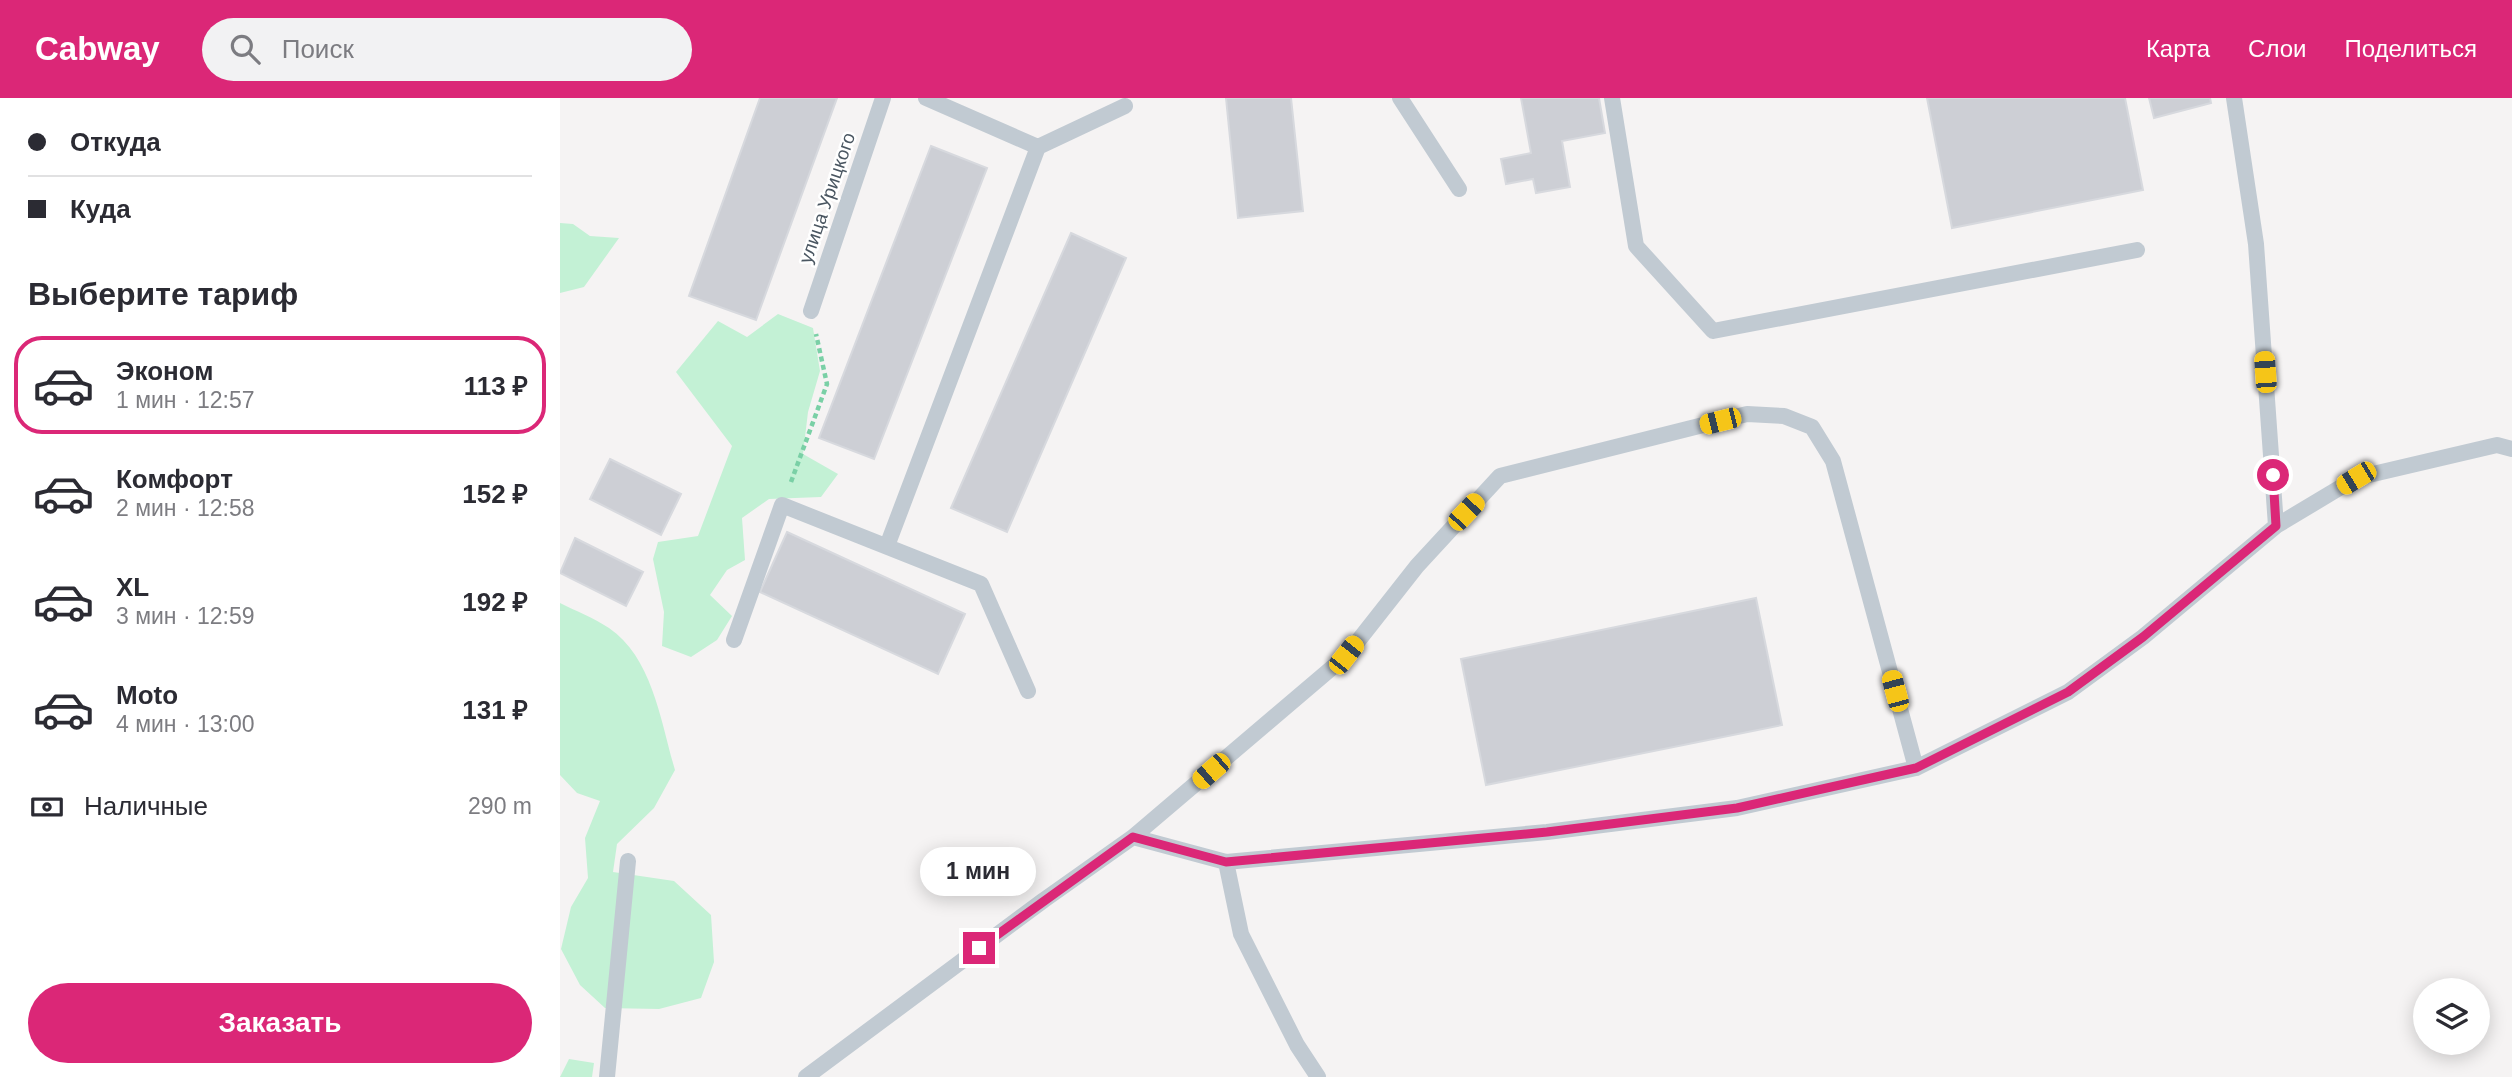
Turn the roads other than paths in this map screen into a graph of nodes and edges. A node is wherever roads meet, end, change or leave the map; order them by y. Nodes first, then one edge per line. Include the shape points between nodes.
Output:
1 (883, 98) edge
2 (926, 98) edge
3 (1400, 98) edge
4 (1612, 98) edge
5 (2234, 98) edge
6 (1125, 106) dead end
7 (1038, 146) junction
8 (1459, 188) dead end
9 (2137, 250) dead end
10 (811, 311) road end
11 (2507, 444) edge
12 (2276, 526) junction
13 (887, 546) junction
14 (734, 640) dead end
15 (1028, 691) dead end
16 (1916, 768) junction
17 (1133, 837) junction
18 (628, 860) dead end
19 (1226, 862) junction
20 (607, 1077) edge
21 (806, 1077) edge
22 (1318, 1077) edge

1 - 10 lane, улица Урицкого
2 - 7 lane
3 - 8 lane
4 - 9 lane via 1636,246 1713,331
5 - 12 lane via 2256,244
6 - 7 lane
7 - 13 lane
11 - 12 lane via 2356,478
12 - 16 lane via 2143,637 2068,692
13 - 14 lane via 782,505
13 - 15 lane via 981,584
16 - 17 lane via 1833,461 1812,427 1784,416 1747,414 1500,476 1417,566 1346,655
16 - 19 lane via 1737,808 1547,832
17 - 19 lane
17 - 21 lane
18 - 20 lane
19 - 22 lane via 1241,934

